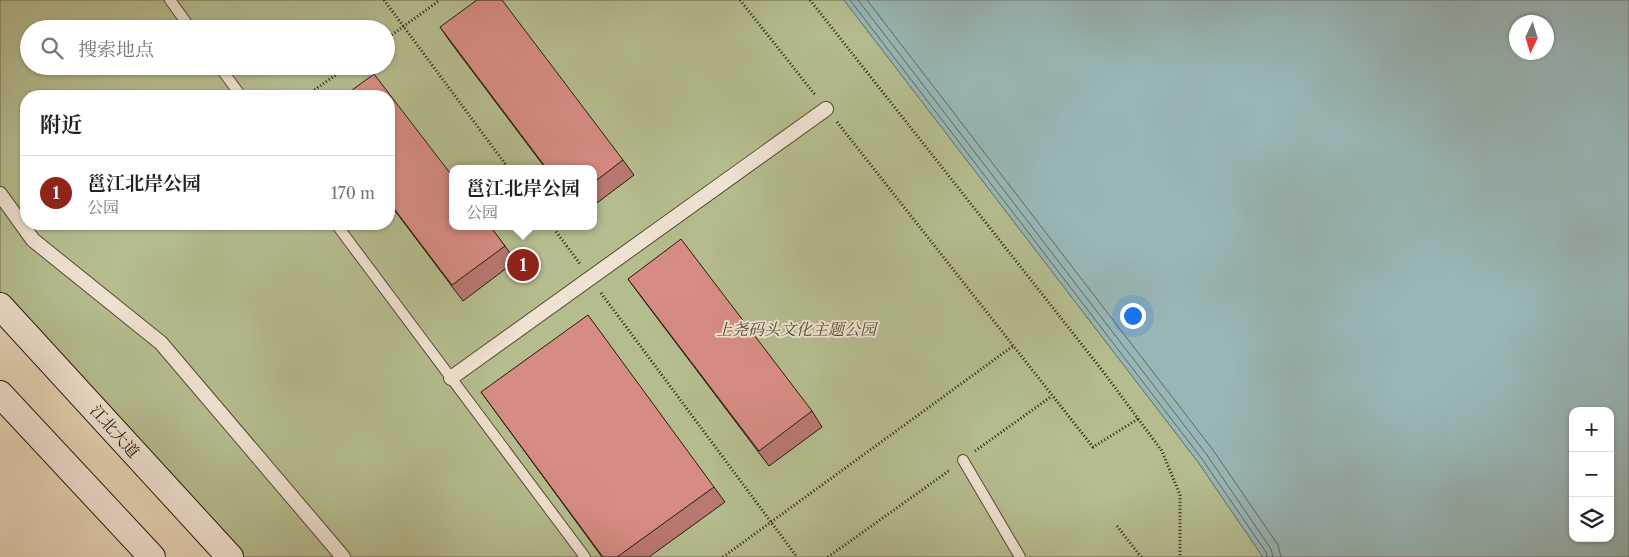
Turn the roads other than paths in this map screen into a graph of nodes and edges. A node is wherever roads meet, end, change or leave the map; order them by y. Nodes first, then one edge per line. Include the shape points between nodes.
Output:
1 (170, 0) edge
2 (184, 20) edge
3 (225, 75) edge
4 (236, 90) edge
5 (826, 109) road end
6 (0, 194) edge
7 (20, 221) edge
8 (27, 230) edge
9 (340, 230) edge
10 (0, 306) edge
11 (451, 378) junction
12 (0, 394) edge
13 (963, 460) road end
14 (152, 557) edge
15 (230, 557) edge
16 (343, 557) edge
17 (585, 557) edge
18 (1020, 557) edge

1 - 2 lane
3 - 4 lane
5 - 11 street
6 - 7 street
8 - 16 street via 34,240 162,343
9 - 11 lane
10 - 15 main road, 江北大道
11 - 17 lane
12 - 14 main road
13 - 18 lane

